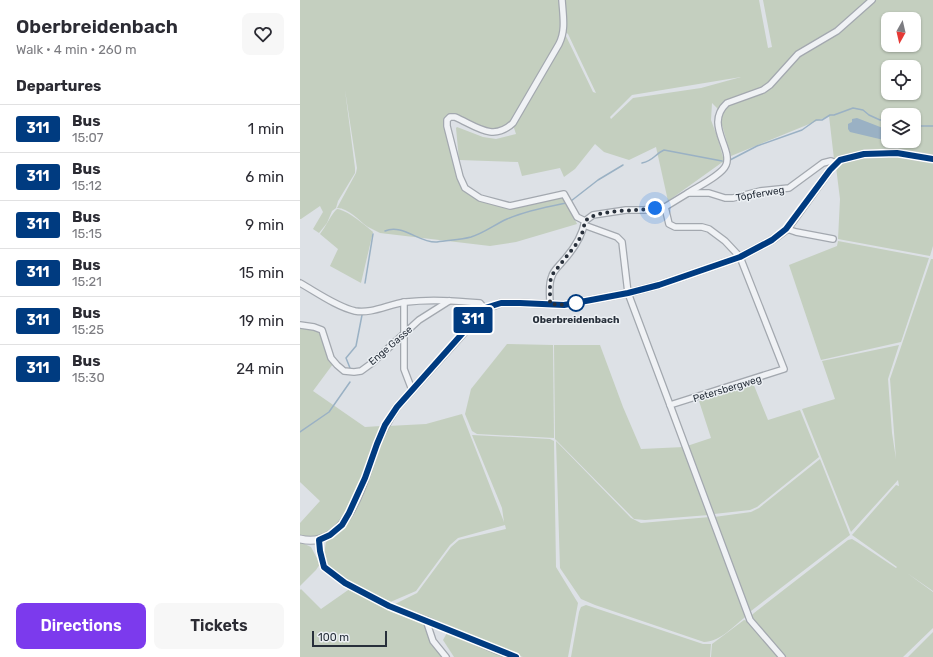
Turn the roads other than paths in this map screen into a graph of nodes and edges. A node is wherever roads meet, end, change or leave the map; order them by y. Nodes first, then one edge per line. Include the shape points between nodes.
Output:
1 (562, 0) edge
2 (872, 0) edge
3 (933, 159) edge
4 (836, 163) junction
5 (688, 193) junction
6 (665, 207) junction
7 (584, 223) junction
8 (786, 229) junction
9 (833, 239) dead end
10 (740, 257) junction
11 (300, 283) edge
12 (628, 293) junction
13 (450, 301) junction
14 (404, 302) junction
15 (550, 304) junction
16 (485, 308) junction
17 (300, 325) edge
18 (403, 334) junction
19 (412, 390) junction
20 (670, 405) junction
21 (300, 539) edge
22 (319, 540) junction
23 (426, 620) junction
24 (446, 657) edge
25 (516, 657) edge
26 (782, 657) edge

1 - 7 street via 564,28 560,44 513,123 500,132 491,132 450,117 447,126 465,188 480,198 510,206 564,194 576,217
2 - 5 street via 838,31 798,54 770,85 727,103 722,108 719,113 719,131 727,159 726,166
3 - 4 street via 897,153 864,154
4 - 5 street, Töpferweg via 823,163 789,188 760,191 733,198 709,193
4 - 8 street
5 - 6 street
6 - 7 street via 593,215
6 - 10 street via 669,224 674,227 709,229
7 - 12 street via 617,237 622,242
7 - 15 street via 578,242 552,275
8 - 9 street
8 - 10 street via 772,240
10 - 12 street
10 - 20 street, Petersbergweg via 784,369
11 - 14 street via 354,311
12 - 15 street via 575,303
12 - 20 street
13 - 14 street
13 - 16 street via 480,303
13 - 18 street, Enge Gasse via 419,320
14 - 18 street
15 - 16 street via 501,303
16 - 19 street
17 - 18 street, Enge Gasse via 322,330 331,358 336,365 344,371 354,372 361,371 372,363
18 - 19 street via 404,368
19 - 22 street via 385,425 365,478 342,525
20 - 26 street via 750,620
21 - 22 street
22 - 23 street via 324,567 345,583 389,606
23 - 24 street via 433,641
23 - 25 street

